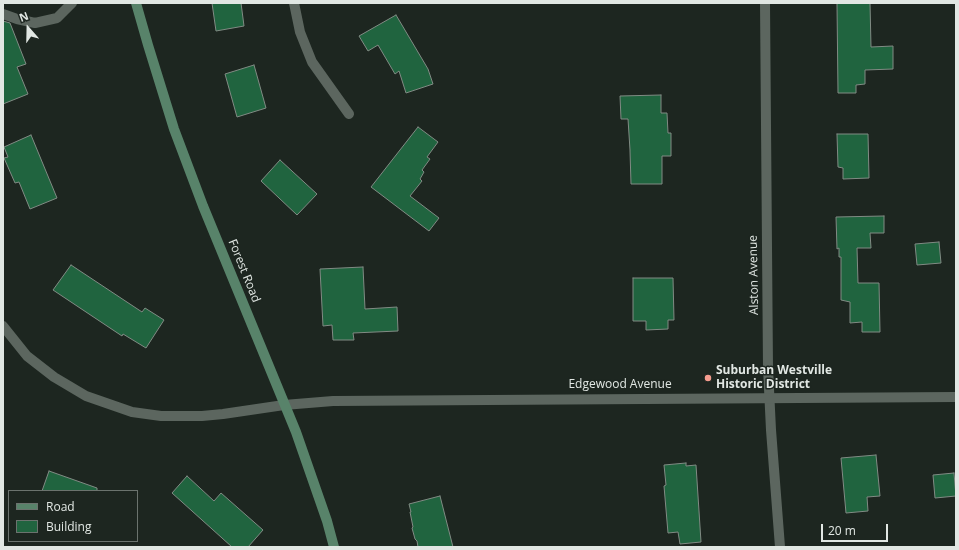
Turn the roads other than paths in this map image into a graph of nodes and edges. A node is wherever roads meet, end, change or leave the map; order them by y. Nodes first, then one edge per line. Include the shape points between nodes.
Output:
1 (72, 3) edge
2 (136, 3) edge
3 (294, 3) edge
4 (765, 3) edge
5 (3, 14) edge
6 (349, 114) dead end
7 (3, 326) edge
8 (956, 397) edge
9 (769, 398) junction
10 (284, 405) junction
11 (334, 547) edge
12 (780, 547) edge

1 - 5 street via 57,18 35,23
2 - 10 main road, Forest Road via 174,129
3 - 6 street via 300,32 312,62
4 - 9 street, Alston Avenue
7 - 10 street, Edgewood Avenue via 28,356 54,377 86,396 132,412 160,416 202,416
8 - 9 street, Edgewood Avenue
9 - 10 street, Edgewood Avenue via 333,401
9 - 12 street, Alston Avenue
10 - 11 main road, Forest Road via 296,432

